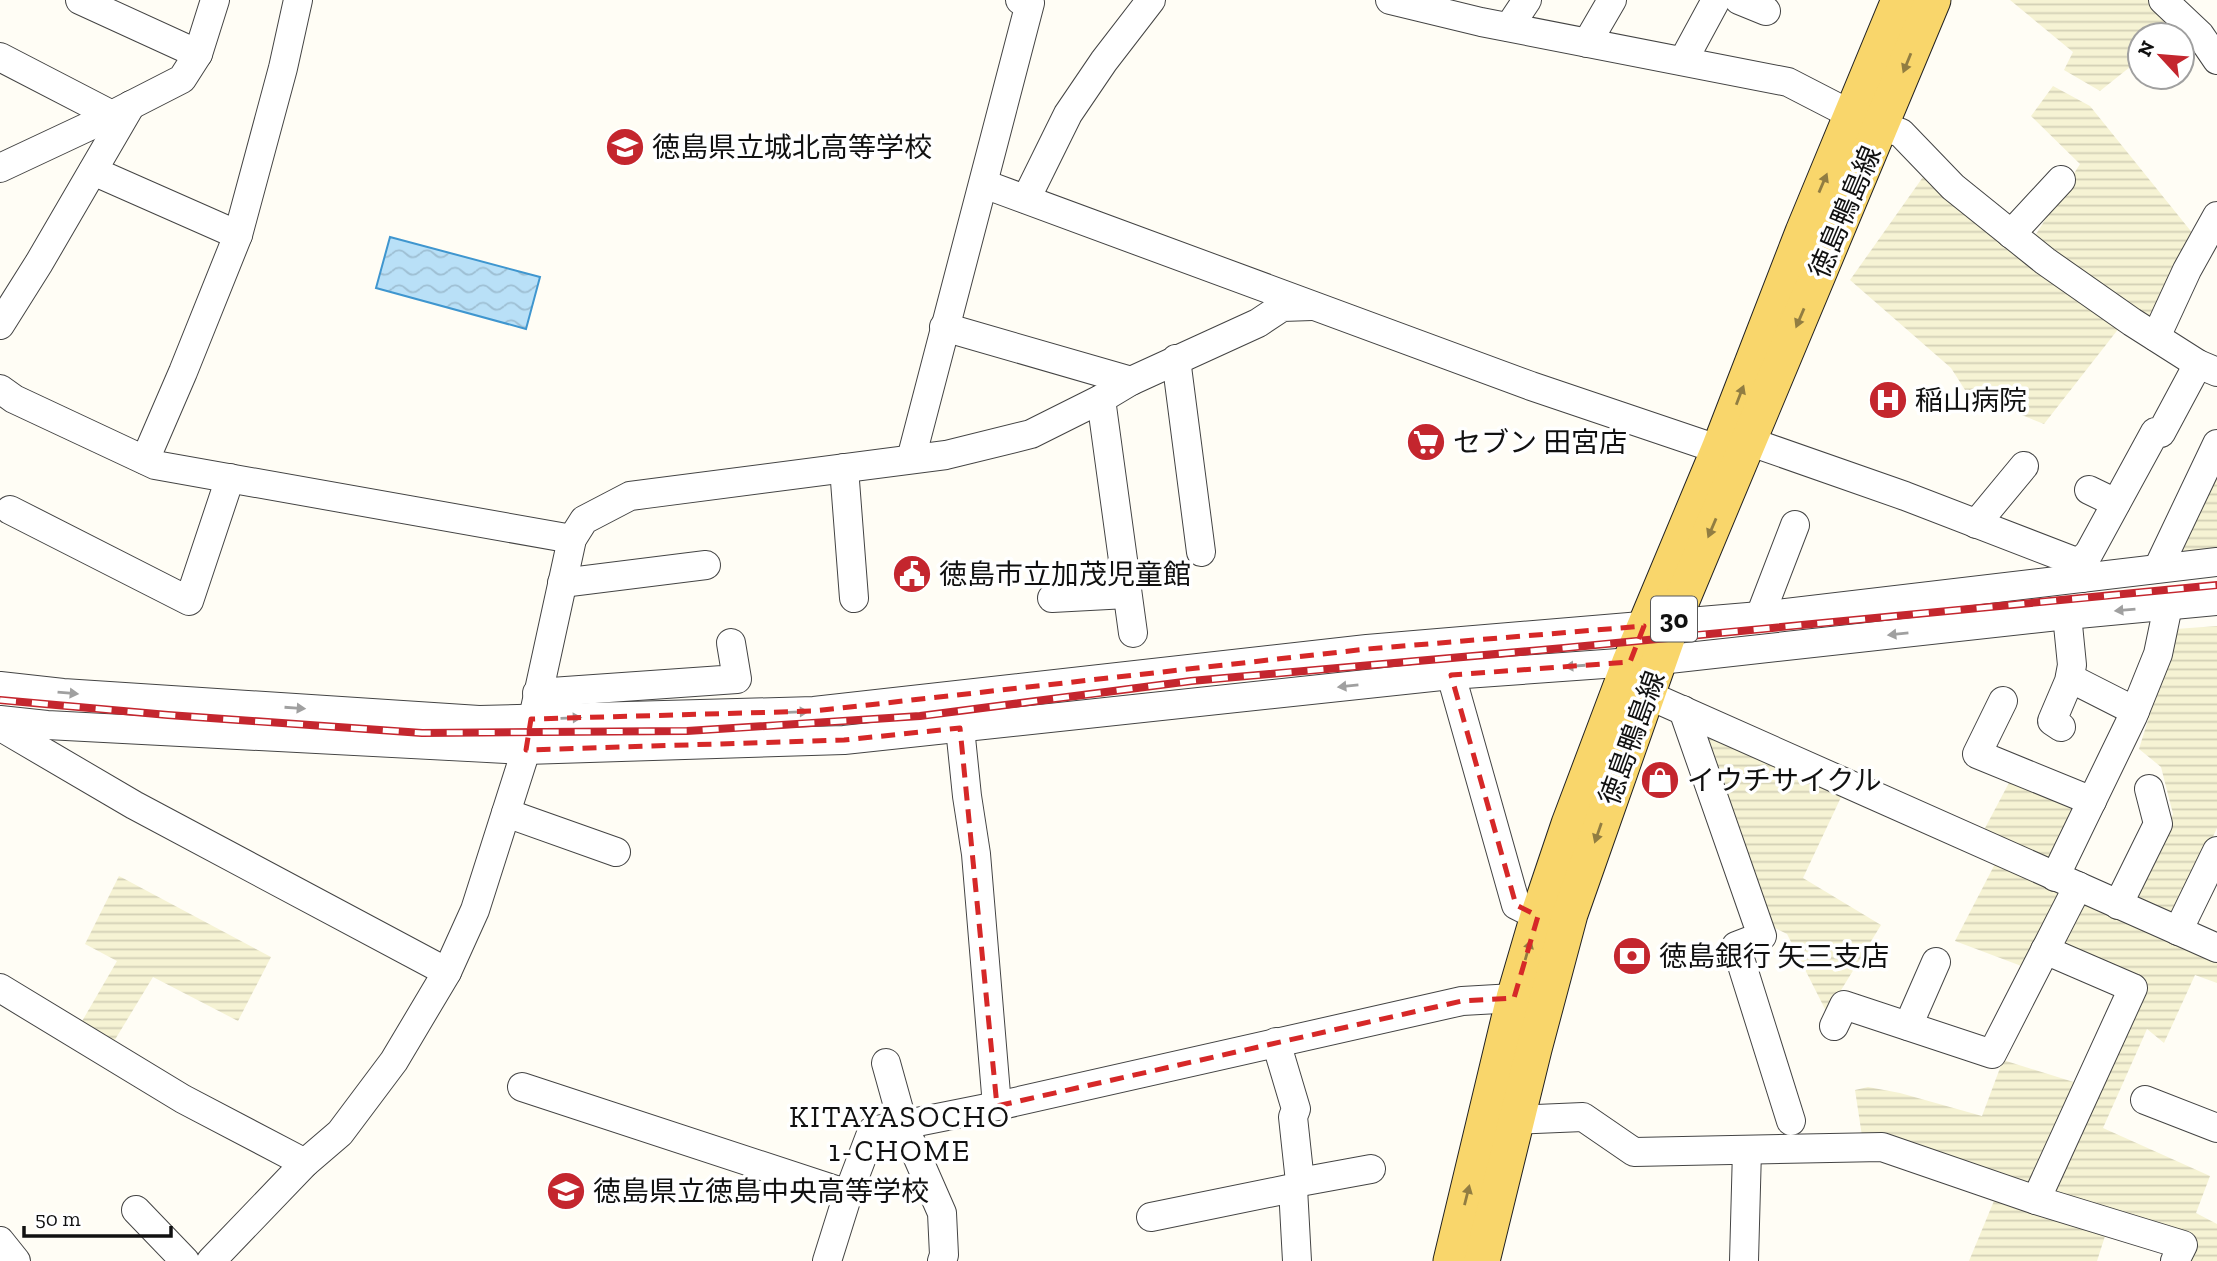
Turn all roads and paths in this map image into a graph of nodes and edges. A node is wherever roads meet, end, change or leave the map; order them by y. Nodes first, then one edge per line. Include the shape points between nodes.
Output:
1 (80, 0) edge
2 (215, 0) edge
3 (298, 0) edge
4 (1020, 0) edge
5 (1151, 0) edge
6 (1390, 0) edge
7 (1527, 0) edge
8 (1612, 0) edge
9 (1716, 0) edge
10 (1739, 0) edge
11 (1899, 0) edge
12 (1933, 0) edge
13 (2163, 0) edge
14 (1477, 11) edge
15 (1766, 11) dead end
16 (1509, 27) junction
17 (1587, 43) junction
18 (198, 54) junction
19 (2217, 60) edge
20 (1683, 61) junction
21 (6, 68) edge
22 (121, 110) junction
23 (1866, 120) junction
24 (0, 168) edge
25 (93, 172) junction
26 (2061, 180) dead end
27 (984, 184) junction
28 (1027, 199) junction
29 (2217, 216) edge
30 (2011, 234) junction
31 (238, 235) junction
32 (1312, 306) junction
33 (0, 325) edge
34 (944, 327) junction
35 (2156, 337) junction
36 (1176, 359) junction
37 (2208, 368) edge
38 (1131, 381) junction
39 (0, 389) edge
40 (1101, 399) junction
41 (2217, 444) edge
42 (1736, 449) junction
43 (911, 459) junction
44 (145, 460) junction
45 (2024, 466) dead end
46 (844, 468) junction
47 (230, 478) junction
48 (2090, 490) dead end
49 (2116, 503) junction
50 (10, 510) dead end
51 (1795, 524) dead end
52 (1976, 524) junction
53 (572, 539) junction
54 (1201, 552) dead end
55 (2217, 562) edge
56 (706, 565) dead end
57 (2158, 568) junction
58 (2080, 570) junction
59 (562, 583) junction
60 (1127, 594) junction
61 (854, 598) dead end
62 (1052, 598) dead end
63 (2217, 601) edge
64 (2168, 606) junction
65 (2067, 615) junction
66 (1760, 616) junction
67 (1658, 625) junction
68 (1133, 632) dead end
69 (731, 643) dead end
70 (1645, 661) junction
71 (1451, 675) junction
72 (2070, 678) junction
73 (0, 686) edge
74 (1648, 695) junction
75 (2003, 701) dead end
76 (534, 706) junction
77 (1683, 710) junction
78 (2136, 711) junction
79 (0, 721) edge
80 (960, 727) junction
81 (2061, 727) dead end
82 (526, 750) junction
83 (2149, 789) dead end
84 (2092, 801) junction
85 (506, 813) junction
86 (2217, 851) edge
87 (616, 852) dead end
88 (2066, 882) junction
89 (2118, 905) junction
90 (1538, 916) junction
91 (2178, 931) junction
92 (2217, 948) edge
93 (2045, 950) junction
94 (1936, 962) dead end
95 (447, 972) junction
96 (0, 988) edge
97 (1531, 997) junction
98 (1833, 1026) dead end
99 (1908, 1026) junction
100 (1276, 1042) junction
101 (886, 1063) dead end
102 (522, 1087) dead end
103 (2145, 1100) dead end
104 (997, 1106) junction
105 (2209, 1118) edge
106 (1516, 1120) junction
107 (1791, 1121) dead end
108 (903, 1124) junction
109 (1746, 1150) junction
110 (305, 1163) junction
111 (1371, 1169) dead end
112 (1296, 1185) junction
113 (848, 1194) junction
114 (2036, 1200) junction
115 (136, 1210) dead end
116 (1151, 1217) dead end
117 (0, 1241) edge
118 (16, 1261) edge
119 (185, 1261) edge
120 (211, 1261) edge
121 (827, 1261) edge
122 (942, 1261) edge
123 (1297, 1261) edge
124 (1451, 1261) edge
125 (1482, 1261) edge
126 (1744, 1261) edge
127 (2175, 1261) edge

1 - 18 street
2 - 18 street
3 - 31 street
4 - 27 street via 1030,3
5 - 28 street via 1068,114
6 - 14 street
7 - 16 street
8 - 17 street
9 - 20 street
10 - 15 street
11 - 23 main road, 徳島鴨島線 / 30
12 -> 23 main road, 徳島鴨島線 / 30
13 - 19 street via 2200,35
14 - 16 street
16 - 17 street
17 - 20 street
18 - 22 street via 182,79
20 - 23 street via 1788,82
21 - 22 street
22 - 24 street
22 - 25 street
23 - 30 street via 1901,133 1953,187
23 - 42 main road, 徳島鴨島線 / 30
25 - 31 street
25 - 33 street
26 - 30 street
27 - 28 street
27 - 34 street
28 - 32 street
29 - 35 street
30 - 35 street
31 - 44 street
32 - 36 street via 1282,307 1258,323
32 - 42 street via 1531,386
34 - 38 street
34 - 43 street
35 - 37 street
36 - 38 street
36 - 54 street
37 - 49 street via 2161,433 2155,432
38 - 40 street
39 - 44 street
40 - 43 street via 1031,434
40 - 60 street
41 - 57 street
42 - 52 street via 1905,496
42 - 67 main road, 徳島鴨島線 / 30
43 - 46 street
44 - 47 street
45 - 52 street
46 - 53 street via 630,496 584,520
46 - 61 street
47 - 50 street via 189,601
47 - 53 street
48 - 49 street
49 - 58 street
51 - 66 street
52 - 58 street
53 - 59 street
55 - 57 street
56 - 59 street
57 - 58 street
58 - 66 street
59 - 76 street
60 - 62 street
60 - 68 street
63 - 64 street
64 -> 65 street
64 - 78 street via 2158,654
65 -> 70 street
65 - 72 street
66 - 67 street
67 - 70 main road, 徳島鴨島線 / 30
76 -> 67 street via 814,711 1367,649
69 - 76 street via 737,679
70 -> 71 street
70 - 74 main road, 徳島鴨島線 / 30
70 - 90 main road, 徳島鴨島線 / 30 via 1569,824
71 -> 80 street
71 - 90 street via 1516,905
72 - 78 street
72 - 81 street via 2052,721
73 -> 76 street via 479,720
74 - 77 street
74 -> 97 main road, 徳島鴨島線 / 30 via 1570,914
75 - 84 street via 1977,754
76 - 82 street
77 - 88 street
77 - 107 street via 1762,936 1736,946
78 - 84 street
79 - 82 street
79 - 95 street via 5,730 134,805
80 - 82 street via 844,740
80 - 104 street via 976,854
82 - 85 street
83 - 89 street via 2158,824
84 - 88 street
85 - 87 street
85 - 95 street via 475,910
86 - 91 street
88 - 89 street
88 - 93 street
89 - 91 street
97 -> 90 main road, 徳島鴨島線 / 30
91 - 92 street
93 - 99 street via 1992,1054
93 - 114 street via 2133,988
94 - 99 street
95 - 110 street via 394,1061 340,1133
96 - 110 street via 183,1099
97 - 100 street via 1462,1001
97 - 106 main road, 徳島鴨島線 / 30
124 -> 97 main road, 徳島鴨島線 / 30
98 - 99 street via 1844,1005
100 - 104 street
100 - 112 street via 1296,1109
101 - 108 street
102 - 113 street
103 - 105 street
104 - 108 street
106 - 109 street via 1583,1117 1633,1152
106 - 125 main road, 徳島鴨島線 / 30
108 - 113 street via 872,1131
108 - 122 street via 942,1213
109 - 114 street via 1882,1146
109 - 126 street
110 - 120 street
111 - 112 street
112 - 116 street
112 - 123 street
113 - 121 street
114 - 127 street via 2183,1245
115 - 119 street
117 - 118 street

